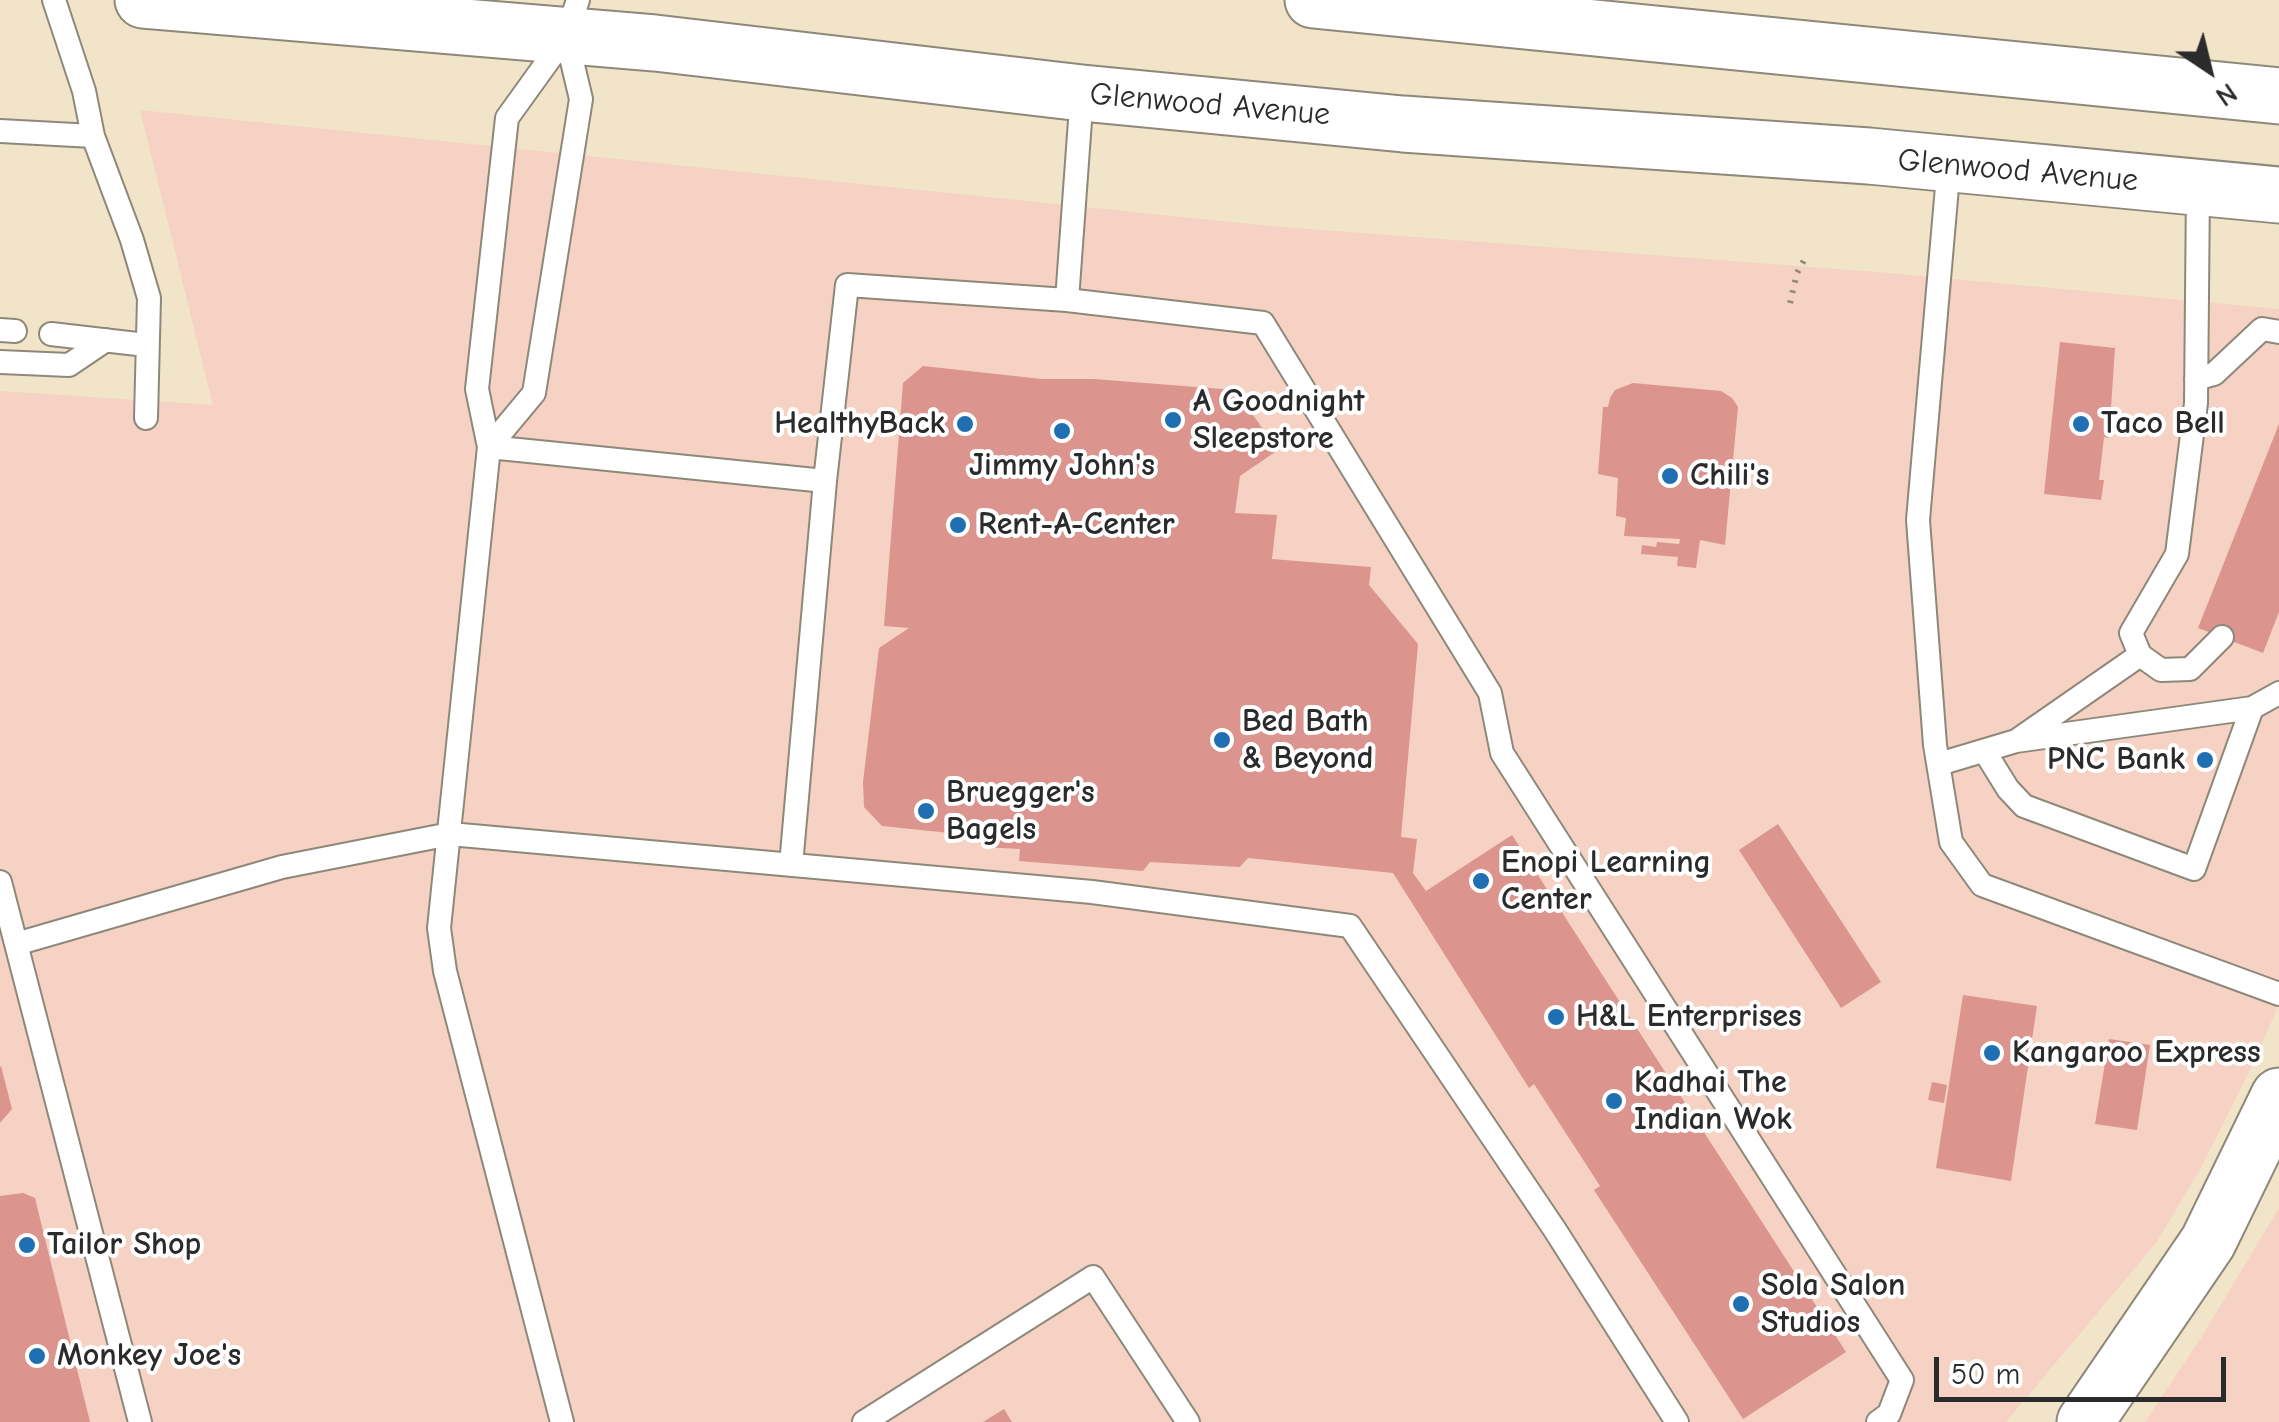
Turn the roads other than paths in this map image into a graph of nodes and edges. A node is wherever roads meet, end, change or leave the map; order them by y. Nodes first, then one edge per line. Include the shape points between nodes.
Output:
1 (54, 0) edge
2 (143, 0) edge
3 (1313, 0) edge
4 (572, 18) edge
5 (1082, 93) junction
6 (2279, 96) edge
7 (0, 130) edge
8 (93, 136) junction
9 (1949, 164) junction
10 (2198, 188) junction
11 (2279, 195) edge
12 (1067, 300) junction
13 (2279, 332) edge
14 (51, 334) dead end
15 (106, 340) junction
16 (146, 345) junction
17 (0, 362) edge
18 (2196, 379) junction
19 (146, 418) dead end
20 (489, 447) junction
21 (825, 481) junction
22 (2222, 638) dead end
23 (2140, 656) junction
24 (2279, 692) edge
25 (2252, 708) junction
26 (2016, 742) junction
27 (1985, 752) junction
28 (1938, 764) junction
29 (450, 834) junction
30 (791, 865) junction
31 (0, 882) edge
32 (16, 944) junction
33 (2279, 994) edge
34 (2279, 1096) edge
35 (140, 1422) edge
36 (562, 1422) edge
37 (864, 1422) edge
38 (1188, 1422) edge
39 (1677, 1422) edge
40 (1878, 1422) edge
41 (2085, 1422) edge

1 - 8 lane
2 - 4 main road, Glenwood Avenue
3 - 6 main road
4 - 5 main road, Glenwood Avenue via 655,43
4 - 20 lane via 581,98 534,392
4 - 20 lane via 507,118 476,390
5 - 9 main road, Glenwood Avenue
5 - 12 lane
7 - 8 lane
8 - 16 lane via 148,298
9 - 10 main road, Glenwood Avenue
9 - 28 lane via 1918,520
10 - 11 main road, Glenwood Avenue
10 - 18 lane
12 - 21 lane via 847,285
12 - 40 lane via 1264,323 1490,694 1502,753 1902,1380 1890,1414
13 - 18 lane via 2262,329 2214,374
14 - 15 lane
15 - 16 lane
15 - 17 lane via 69,365
16 - 19 lane
18 - 23 lane via 2177,554 2131,633
20 - 21 lane
20 - 29 lane
21 - 30 lane
22 - 23 lane via 2190,668 2161,670
23 - 26 lane
24 - 25 lane
25 - 26 lane
25 - 27 lane via 2194,869 2024,806
26 - 27 lane
27 - 28 lane
28 - 33 lane via 1952,842 1982,885
29 - 30 lane
29 - 32 lane via 282,867
29 - 36 lane via 439,928 446,971
30 - 39 lane via 1092,892 1350,926
31 - 32 lane
32 - 35 lane
34 - 41 main road via 2208,1242
37 - 38 lane via 1093,1277

